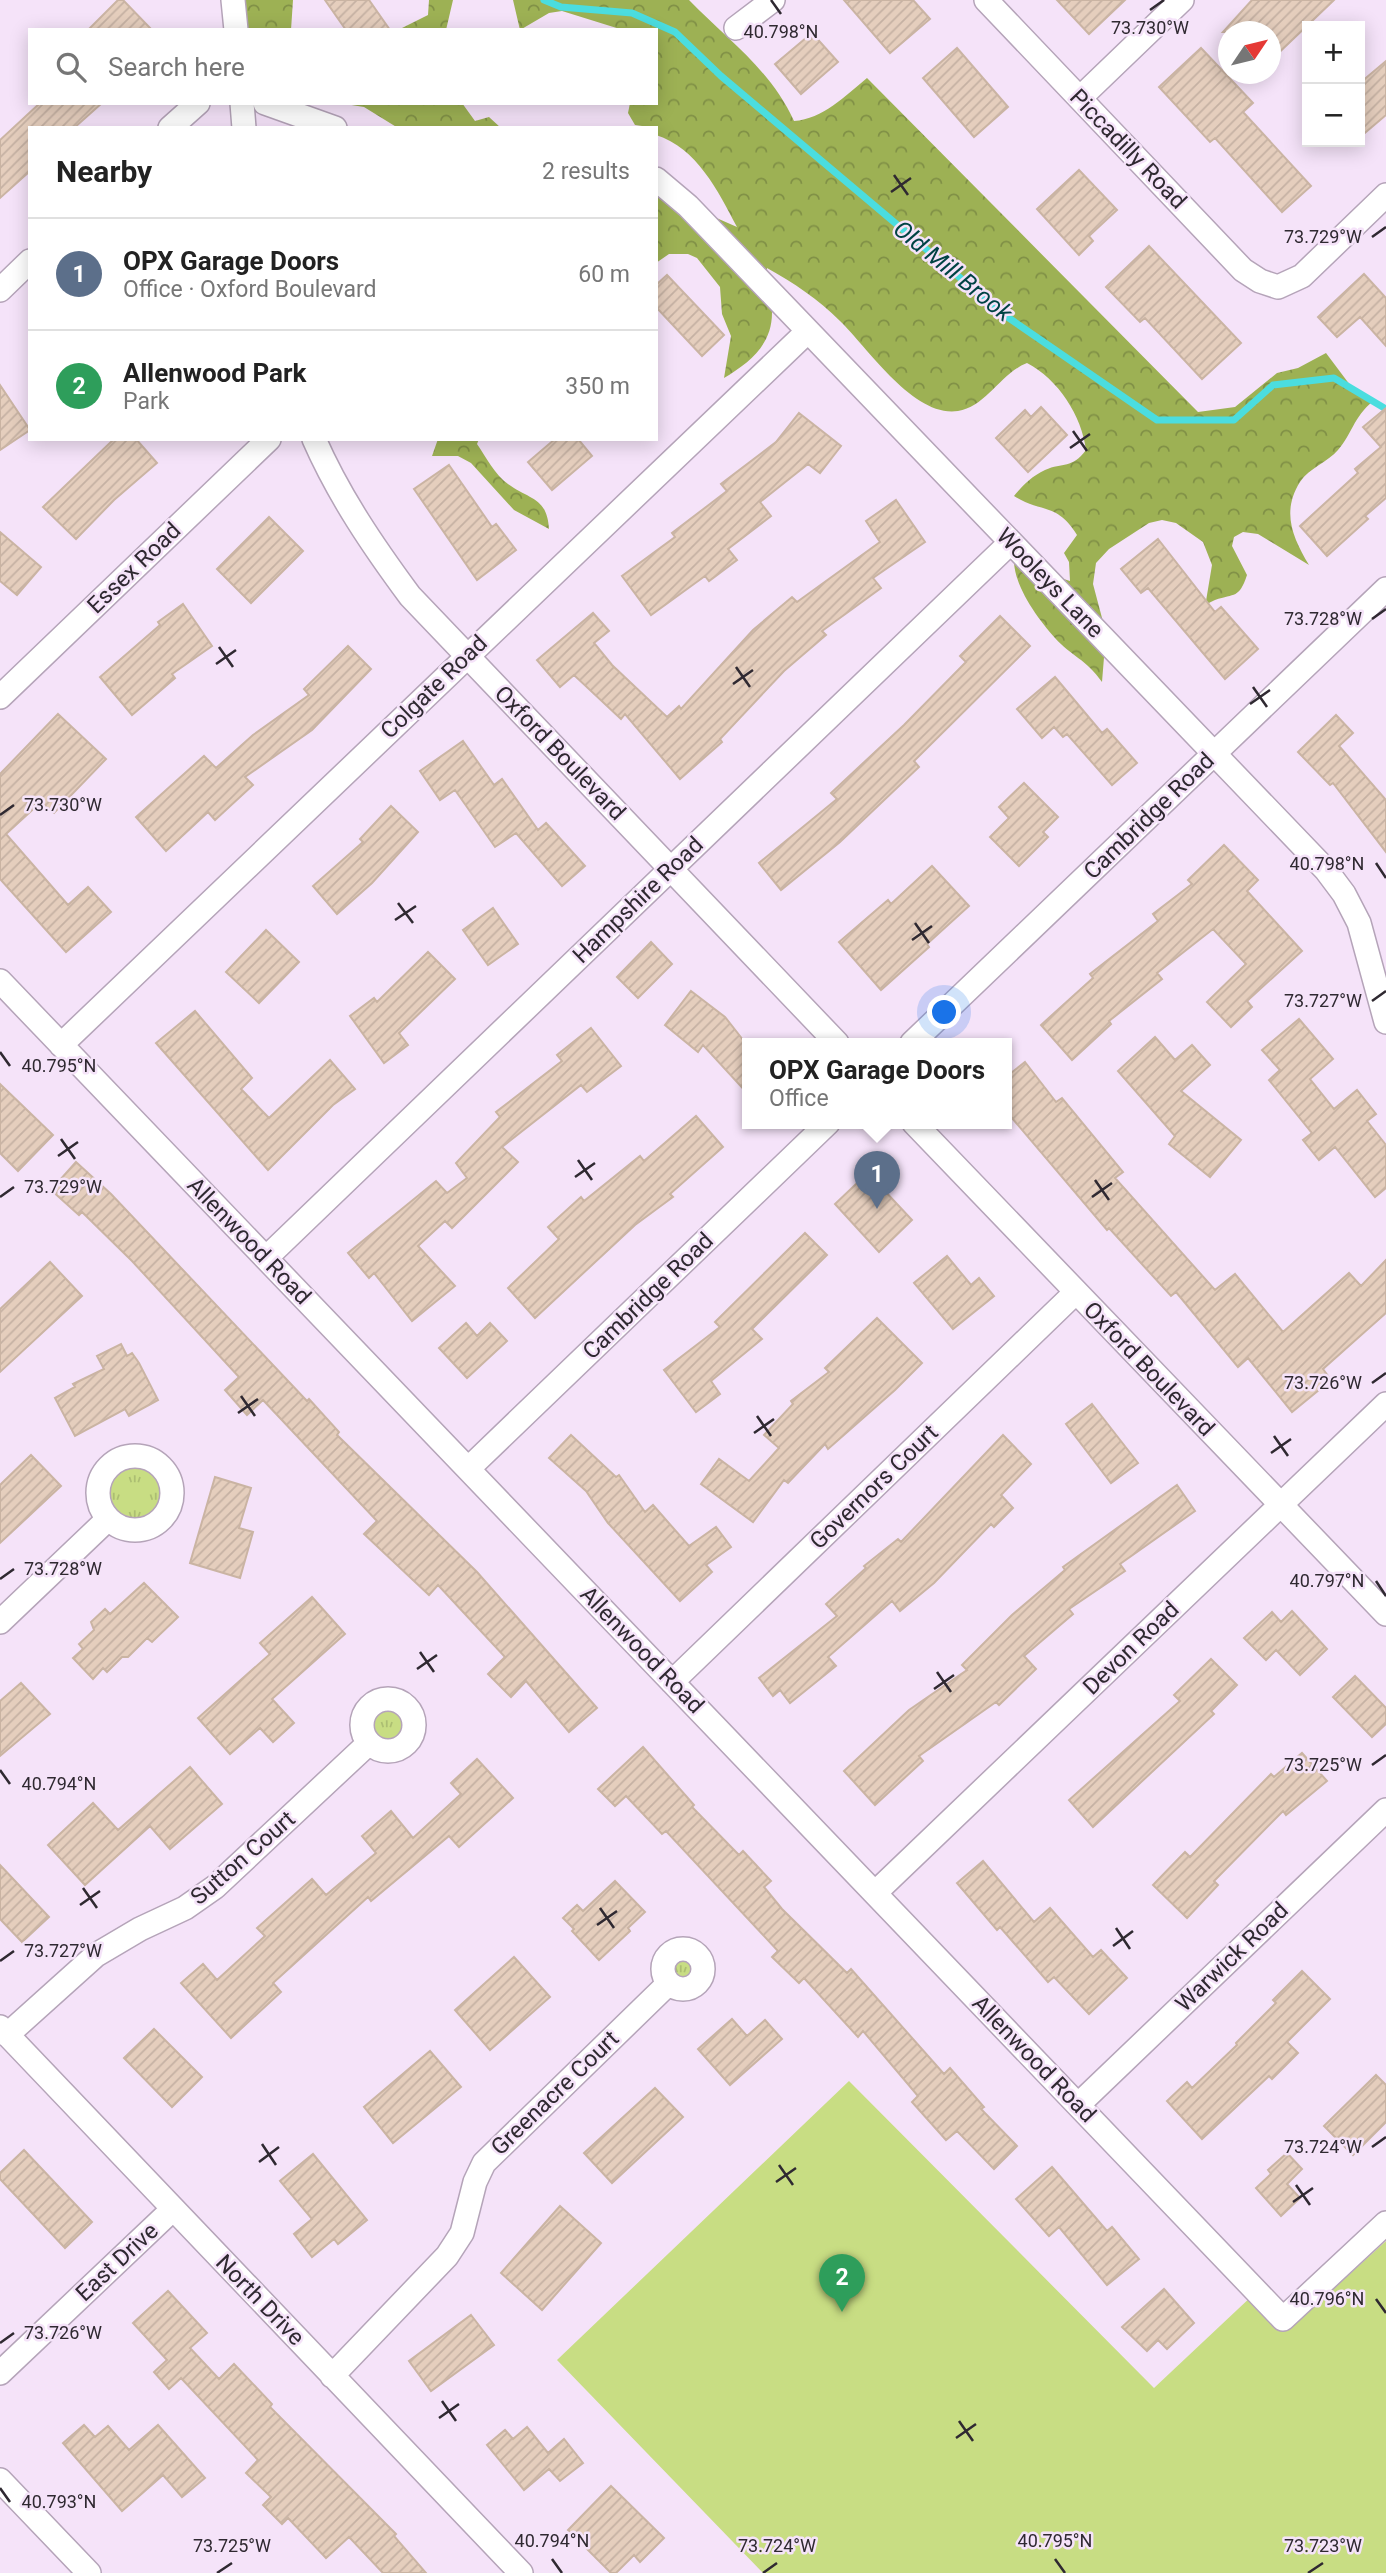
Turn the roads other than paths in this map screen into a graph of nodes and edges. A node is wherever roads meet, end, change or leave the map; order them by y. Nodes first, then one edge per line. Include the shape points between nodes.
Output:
1 (233, 0) edge
2 (773, 0) edge
3 (986, 0) edge
4 (1182, 0) edge
5 (236, 28) edge
6 (736, 28) dead end
7 (1080, 98) junction
8 (196, 105) edge
9 (242, 105) edge
10 (271, 105) edge
11 (172, 126) edge
12 (244, 126) edge
13 (329, 126) edge
14 (658, 181) edge
15 (1385, 199) edge
16 (28, 263) edge
17 (0, 290) edge
18 (808, 331) junction
19 (267, 441) edge
20 (315, 441) edge
21 (1011, 542) junction
22 (1386, 589) edge
23 (467, 655) junction
24 (0, 697) edge
25 (1214, 754) junction
26 (670, 869) junction
27 (0, 981) edge
28 (1384, 1006) edge
29 (832, 1038) edge
30 (917, 1038) edge
31 (61, 1045) junction
32 (822, 1129) edge
33 (920, 1129) edge
34 (266, 1258) junction
35 (1075, 1293) junction
36 (1386, 1404) edge
37 (468, 1469) junction
38 (1280, 1505) junction
39 (108, 1519) dead end
40 (1386, 1614) edge
41 (0, 1622) edge
42 (672, 1682) junction
43 (369, 1743) dead end
44 (1386, 1810) edge
45 (875, 1893) junction
46 (668, 1983) dead end
47 (4, 2031) edge
48 (1078, 2105) junction
49 (173, 2209) junction
50 (1386, 2223) edge
51 (0, 2373) edge
52 (332, 2376) junction
53 (0, 2480) edge
54 (89, 2573) edge
55 (521, 2573) edge

1 - 5 street
2 - 6 street
3 - 7 street, Piccadilly Road
4 - 7 street
7 - 15 street, Piccadilly Road via 1243,270 1278,287 1302,276
8 - 11 street
9 - 12 street
10 - 13 street
14 - 18 street, Wooleys Lane
16 - 17 street
18 - 21 street, Wooleys Lane
18 - 23 street, Colgate Road
19 - 24 street, Essex Road
20 - 23 street, Oxford Boulevard via 367,538 410,596
21 - 25 street, Wooleys Lane
21 - 26 street, Hampshire Road
22 - 25 street, Cambridge Road
23 - 26 street, Oxford Boulevard
23 - 31 street, Colgate Road
25 - 28 street, Wooleys Lane via 1306,846 1344,894 1359,923
25 - 30 street, Cambridge Road
26 - 29 street, Oxford Boulevard
26 - 34 street, Hampshire Road
27 - 31 street, Allenwood Road
31 - 34 street, Allenwood Road
32 - 37 street, Cambridge Road
33 - 35 street, Oxford Boulevard
34 - 37 street, Allenwood Road
35 - 38 street, Oxford Boulevard
35 - 42 street, Governors Court
36 - 38 street, Devon Road
37 - 42 street, Allenwood Road
38 - 40 street, Oxford Boulevard
38 - 45 street, Devon Road
39 - 41 street
42 - 45 street, Allenwood Road
43 - 47 street, Sutton Court via 215,1887 96,1955
44 - 48 street, Warwick Road
45 - 48 street, Allenwood Road
46 - 52 street, Greenacre Court via 484,2163 463,2233 447,2256
47 - 49 street, North Drive
48 - 50 street, Allenwood Road via 1283,2319
49 - 51 street, East Drive
49 - 52 street, North Drive
52 - 55 street, North Drive
53 - 54 street

